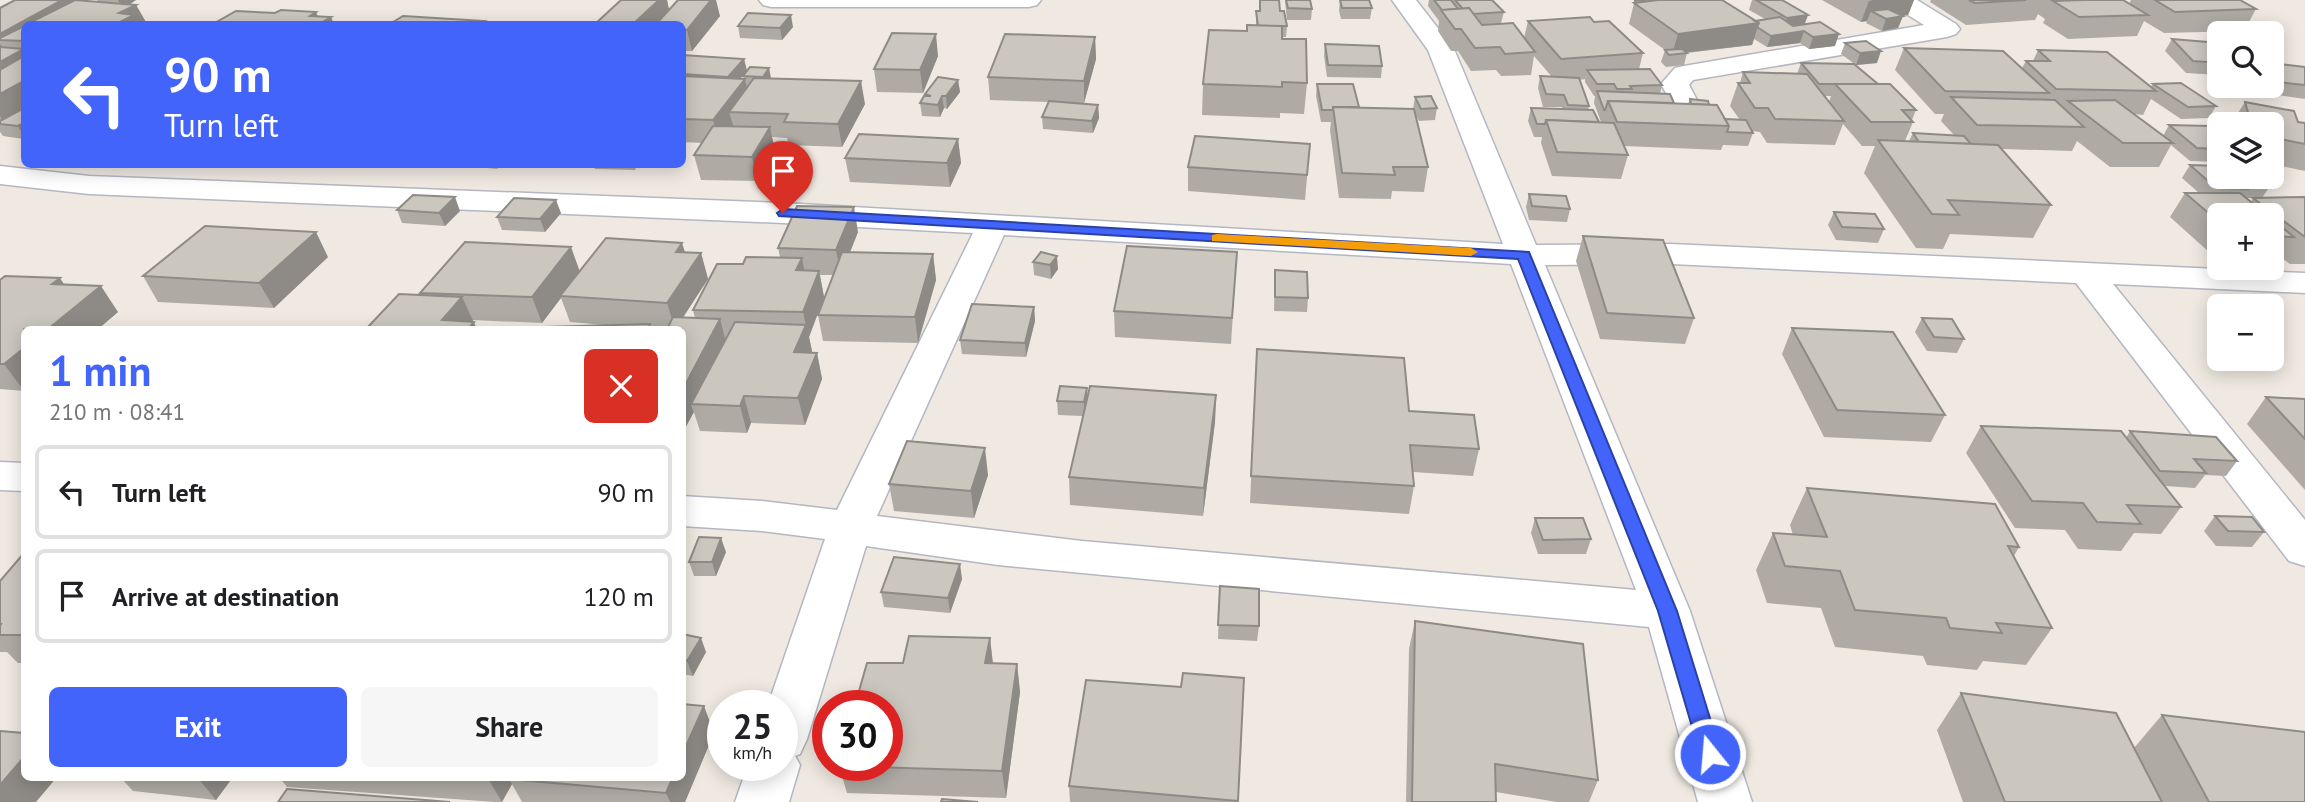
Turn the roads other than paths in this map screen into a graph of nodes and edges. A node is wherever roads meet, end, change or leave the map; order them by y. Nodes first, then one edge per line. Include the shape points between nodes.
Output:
1 (771, 0) edge
2 (1029, 0) edge
3 (1404, 0) edge
4 (1900, 0) edge
5 (1683, 100) dead end
6 (0, 175) edge
7 (993, 225) junction
8 (1524, 255) junction
9 (2085, 272) junction
10 (2305, 283) edge
11 (0, 476) edge
12 (21, 477) edge
13 (686, 511) edge
14 (851, 526) junction
15 (2305, 550) edge
16 (1667, 611) junction
17 (798, 690) edge
18 (769, 781) edge
19 (762, 802) edge
20 (1725, 802) edge

1 - 2 street
3 - 8 street via 1441,49
4 - 5 street via 1947,29 1684,74 1675,84
6 - 7 street via 101,186
7 - 8 street
7 - 14 street
8 - 9 street via 1684,254
8 - 16 street
9 - 10 street
9 - 15 street
11 - 12 street
13 - 14 street
14 - 16 street via 977,547
14 - 17 street
16 - 20 street
18 - 19 street

